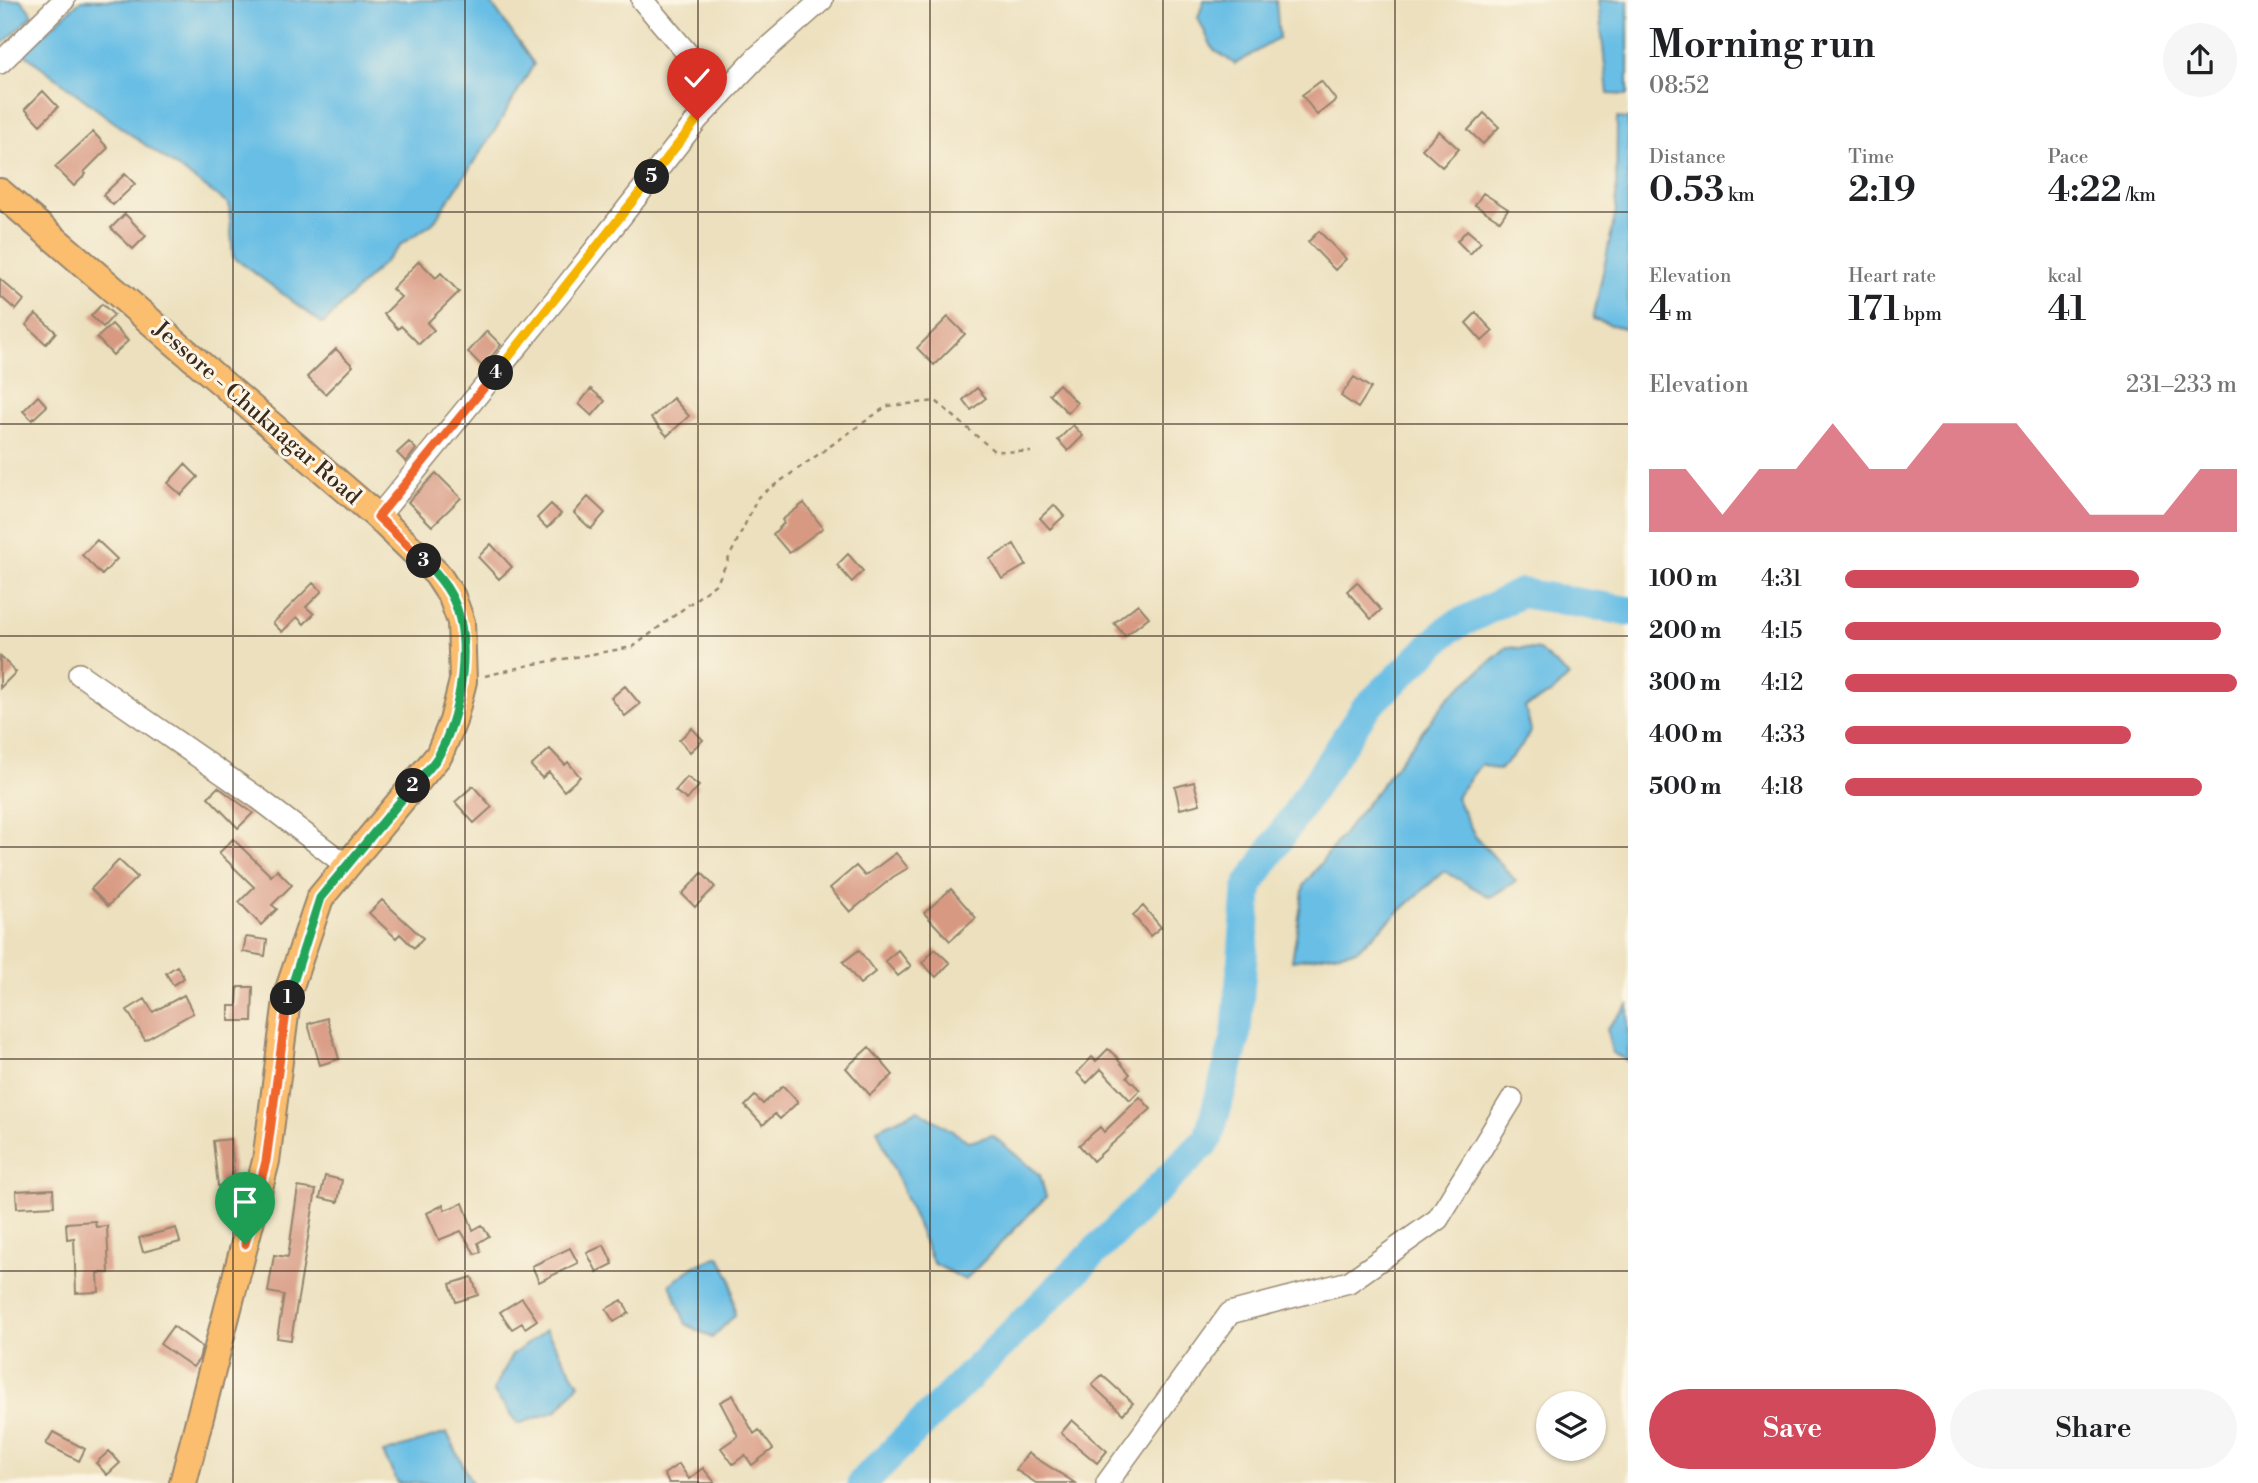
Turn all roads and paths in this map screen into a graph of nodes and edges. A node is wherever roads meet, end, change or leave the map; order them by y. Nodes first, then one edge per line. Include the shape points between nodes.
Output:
1 (64, 0) edge
2 (642, 0) edge
3 (822, 0) edge
4 (0, 63) edge
5 (722, 94) junction
6 (0, 192) edge
7 (1031, 452) dead end
8 (378, 517) junction
9 (79, 674) dead end
10 (463, 681) junction
11 (347, 866) junction
12 (1512, 1099) dead end
13 (183, 1483) edge
14 (1107, 1483) edge

1 - 4 street
2 - 5 street
3 - 5 street
5 - 8 street
6 - 8 main road, Jessore - Chuknagar Road
7 - 10 path via 993,451 936,401 887,406 758,497 717,583 633,647
8 - 10 main road, Jessore - Chuknagar Road via 437,574 452,597 461,622
9 - 11 street
10 - 11 main road, Jessore - Chuknagar Road via 439,755
11 - 13 main road, Jessore - Chuknagar Road via 320,898 288,992 266,1161
12 - 14 street via 1438,1219 1349,1282 1230,1313

